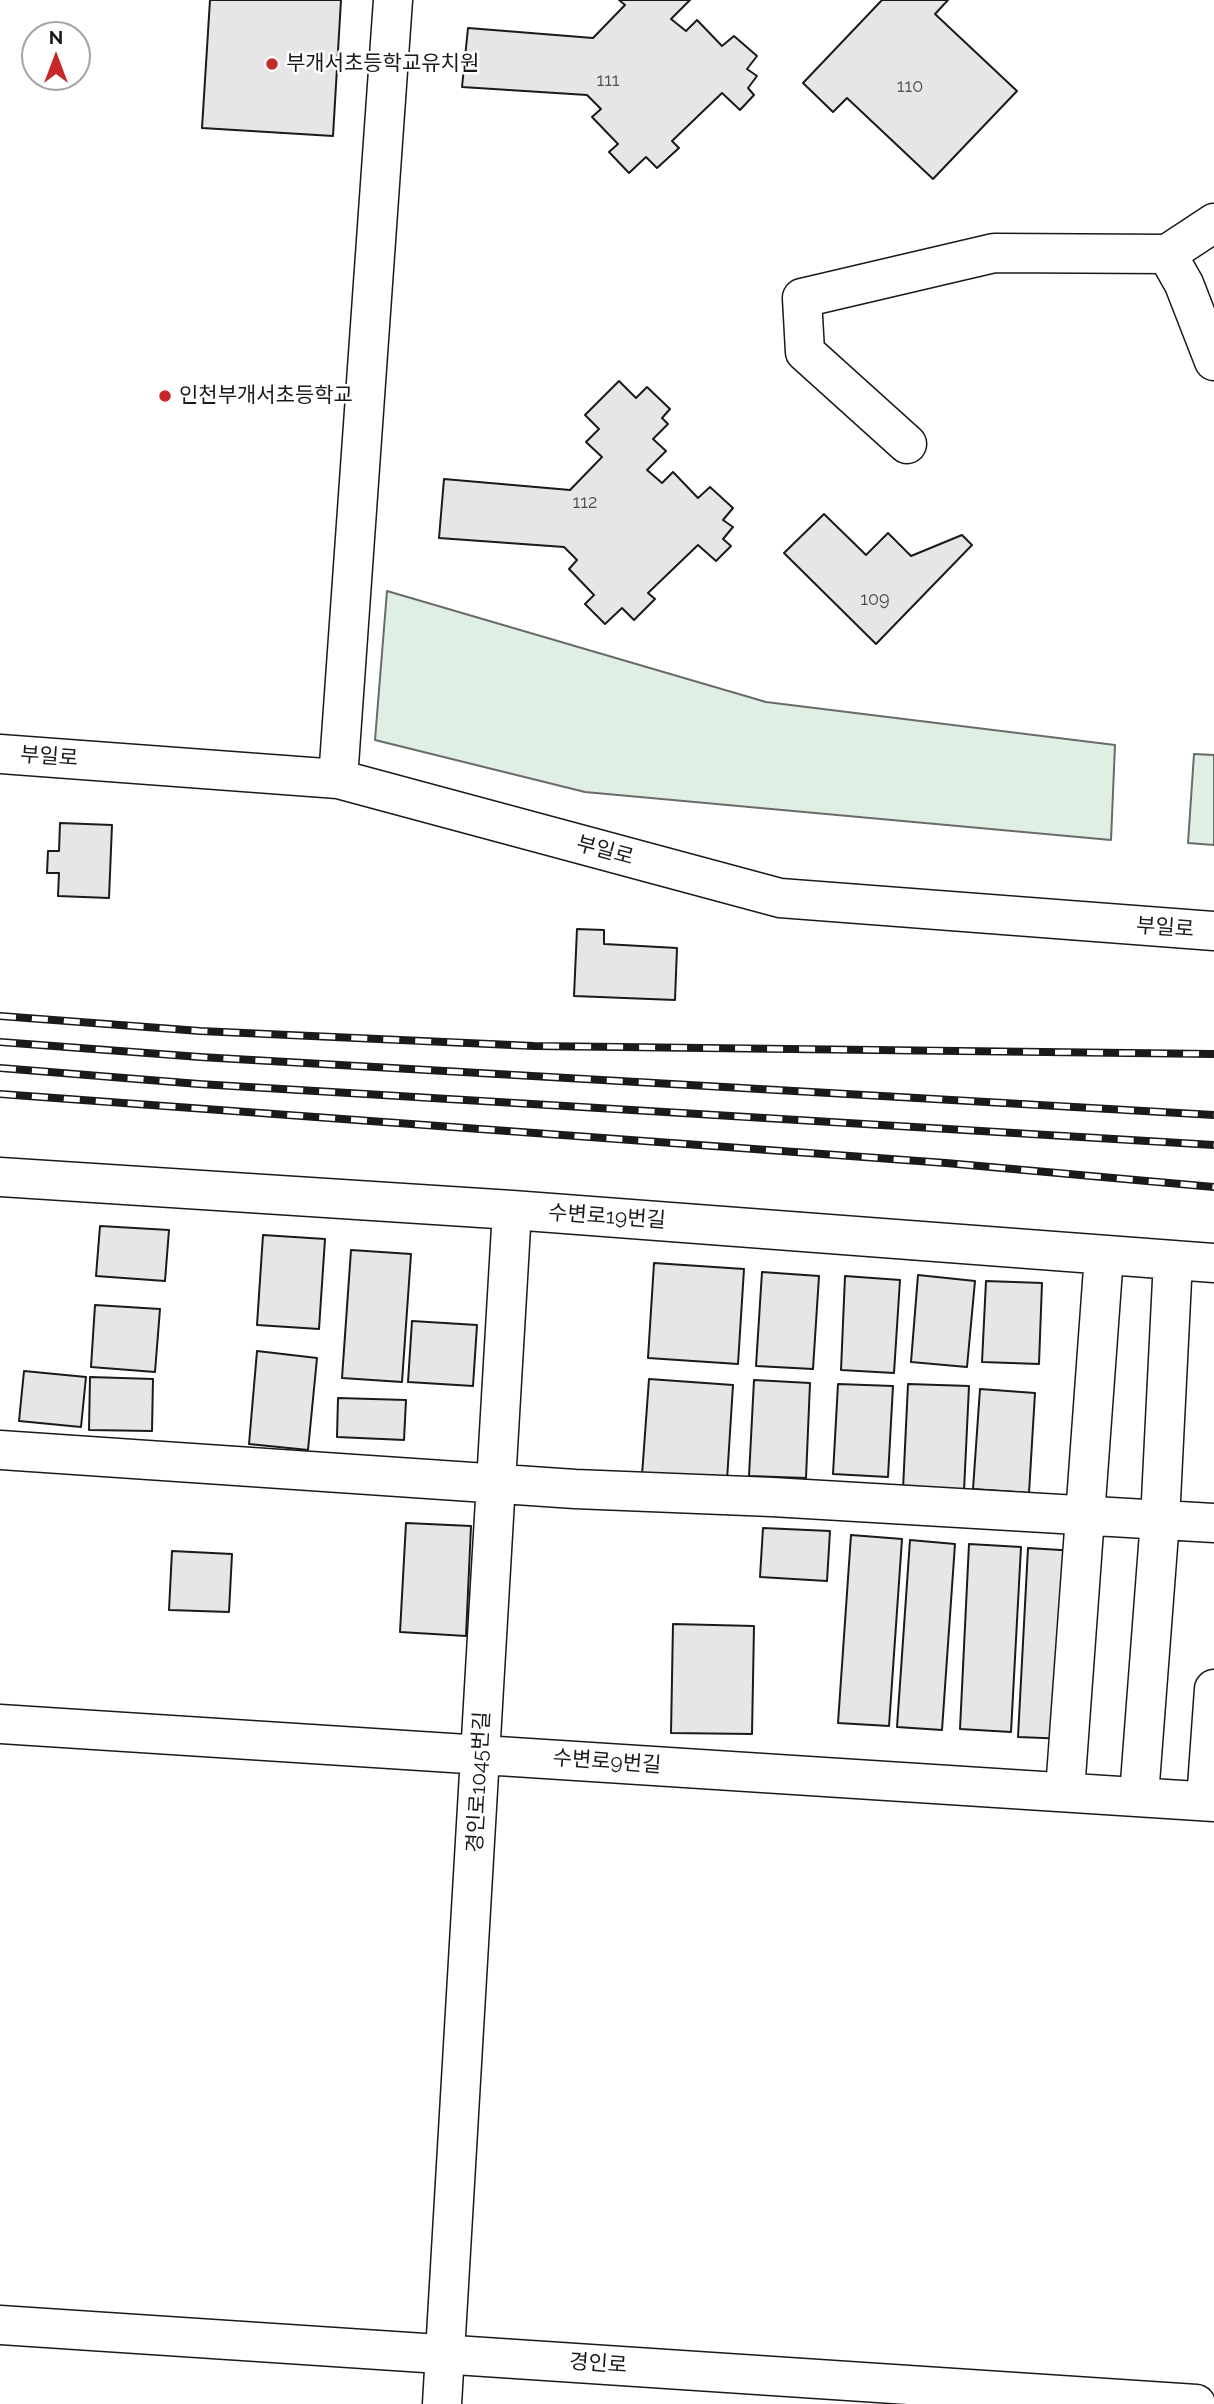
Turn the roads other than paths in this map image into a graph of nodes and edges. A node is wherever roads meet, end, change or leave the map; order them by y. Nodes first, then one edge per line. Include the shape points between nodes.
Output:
1 (393, 0) edge
2 (1214, 223) edge
3 (1167, 254) junction
4 (1214, 362) edge
5 (907, 444) dead end
6 (0, 754) edge
7 (338, 779) junction
8 (1214, 931) edge
9 (0, 1177) edge
10 (512, 1210) junction
11 (1104, 1255) junction
12 (1173, 1260) junction
13 (1214, 1263) edge
14 (0, 1450) edge
15 (496, 1483) junction
16 (1086, 1516) junction
17 (1160, 1520) junction
18 (1214, 1523) edge
19 (1214, 1689) edge
20 (0, 1724) edge
21 (481, 1754) junction
22 (1065, 1791) junction
23 (1139, 1796) junction
24 (1210, 1801) edge
25 (0, 2325) edge
26 (446, 2354) junction
27 (1144, 2402) edge
28 (442, 2404) edge
29 (1196, 2404) edge

1 - 7 street
2 - 3 street
3 - 4 street via 1184,284
3 - 5 street via 994,253 802,298 805,352
6 - 7 street, 부일로
7 - 8 street, 부일로 via 780,898
9 - 10 street, 수변로19번길
10 - 11 street, 수변로19번길
10 - 15 street, 경인로1045번길
11 - 12 street, 수변로19번길
11 - 16 street
12 - 13 street, 수변로19번길
12 - 17 street
14 - 15 street
15 - 16 street
15 - 21 street, 경인로1045번길
16 - 17 street
16 - 22 street
17 - 18 street
17 - 23 street
19 - 24 street
20 - 21 street, 수변로9번길
21 - 22 street, 수변로9번길
21 - 26 street, 경인로1045번길
22 - 23 street, 수변로9번길
23 - 24 street, 수변로9번길
25 - 26 street, 경인로
26 - 27 street, 경인로
26 - 28 street, 경인로1045번길
27 - 29 street, 경인로

